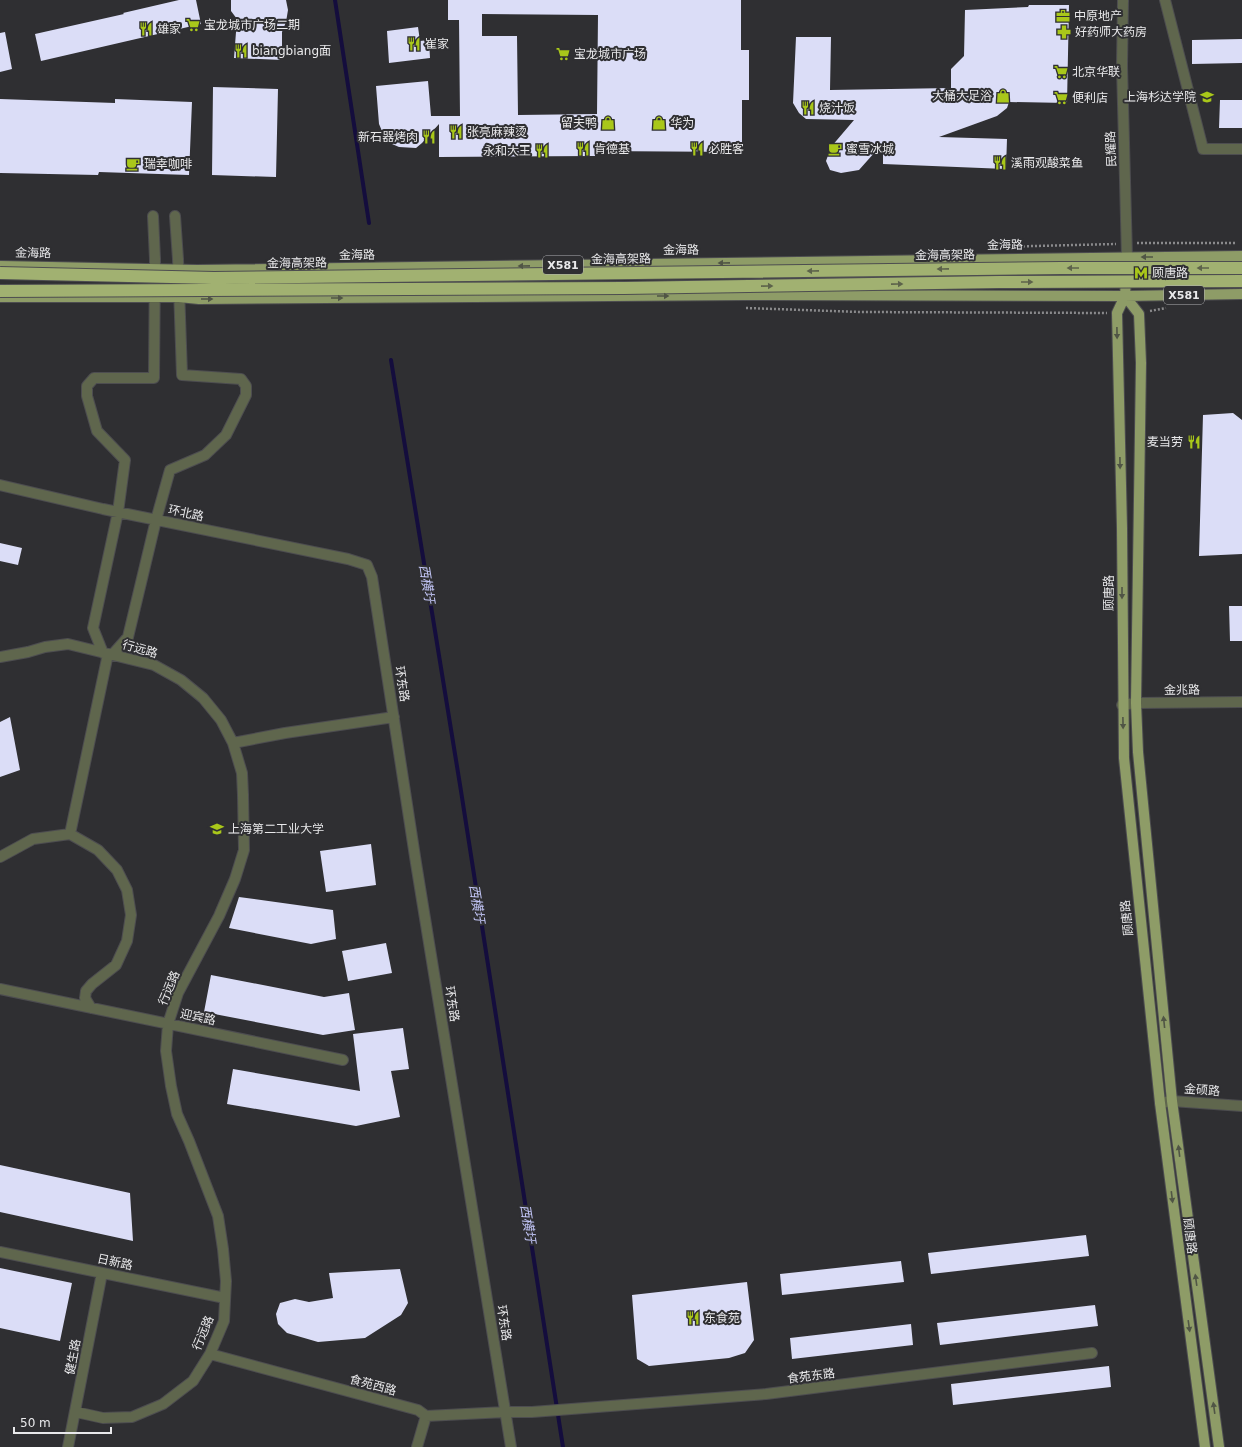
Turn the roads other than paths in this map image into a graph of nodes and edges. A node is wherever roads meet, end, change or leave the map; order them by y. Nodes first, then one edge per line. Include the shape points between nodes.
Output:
1 (1123, 0) edge
2 (1165, 0) edge
3 (1242, 149) edge
4 (153, 216) dead end
5 (175, 216) dead end
6 (1242, 256) edge
7 (1127, 257) junction
8 (0, 266) edge
9 (1242, 268) edge
10 (155, 269) junction
11 (178, 270) junction
12 (0, 273) edge
13 (1242, 281) edge
14 (0, 292) edge
15 (1242, 294) edge
16 (1125, 296) junction
17 (0, 297) edge
18 (154, 297) junction
19 (179, 297) junction
20 (0, 485) edge
21 (118, 512) junction
22 (156, 520) junction
23 (367, 565) joint
24 (108, 654) junction
25 (0, 657) edge
26 (1242, 702) edge
27 (1136, 703) junction
28 (1122, 705) junction
29 (394, 717) junction
30 (233, 743) junction
31 (70, 834) junction
32 (0, 857) edge
33 (0, 989) edge
34 (90, 1008) junction
35 (168, 1024) junction
36 (343, 1060) dead end
37 (1172, 1101) junction
38 (1160, 1103) junction
39 (1242, 1106) edge
40 (0, 1252) edge
41 (102, 1273) junction
42 (225, 1298) junction
43 (1092, 1353) dead end
44 (210, 1354) junction
45 (76, 1412) junction
46 (505, 1412) junction
47 (532, 1412) joint
48 (426, 1416) junction
49 (68, 1447) edge
50 (417, 1447) edge
51 (511, 1447) edge
52 (1206, 1447) edge
53 (1219, 1447) edge

1 - 7 street, 民耀路 via 1122,66
2 - 3 street via 1203,149
4 - 10 street
5 - 11 street
6 -> 7 main road, 金海路 / X581
7 -> 11 main road, 金海路 / X581
7 - 16 main road, 民耀路
8 - 10 main road, 金海路 / X581
9 -> 12 highway, 金海高架路, bridge via 214,278
10 - 11 main road, 金海路 / X581
10 - 18 street
11 - 19 street
14 -> 13 highway, bridge
15 - 16 main road, X581
19 -> 16 main road, X581 via 207,299 747,295
16 - 27 main road, 顾唐路 via 1138,314 1141,363
16 -> 28 main road, 顾唐路 via 1117,313 1122,520
17 - 18 main road, X581
18 - 19 main road, X581
18 - 21 street via 154,378 94,378 87,386 87,396 97,431 125,460
19 - 22 street via 182,375 241,379 246,386 246,396 226,435 205,455 170,470
20 - 21 street, 环北路
21 - 22 street, 环北路
21 - 24 street via 93,628
22 - 23 street, 环北路
22 - 24 street via 128,637
23 - 29 street, 环东路 via 372,576
24 - 25 street, 行远路 via 68,644
24 - 30 street, 行远路 via 154,665 181,680 203,698 221,720
24 - 31 street
26 - 27 street, 金兆路
27 - 28 street, 金兆路
37 -> 27 main road, 顾唐路 via 1138,760
28 -> 38 main road, 顾唐路 via 1124,758
29 - 30 street
29 - 46 street, 环东路
30 - 35 street, 行远路 via 242,773 244,850 219,916 178,993
31 - 32 street via 33,839
31 - 34 street via 98,850 117,870 126,890 131,915 127,941 116,965 86,991 85,998
33 - 34 street, 迎宾路
34 - 35 street, 迎宾路
35 - 36 street, 迎宾路
35 - 42 street, 行远路 via 166,1052 177,1114 218,1216 226,1281
37 - 38 street, 金硕路
37 - 39 street, 金硕路
53 -> 37 main road, 顾唐路
38 -> 52 main road, 顾唐路
40 - 41 street, 日新路
41 - 42 street, 日新路
41 - 45 street, 健生路
42 - 44 street, 行远路 via 224,1321
43 - 47 street, 食苑东路 via 766,1394
44 - 45 street, 行远路 via 192,1381 162,1404 132,1418 103,1418
44 - 48 street, 食苑西路 via 418,1410
45 - 49 street, 健生路
46 - 47 street, 食苑西路
46 - 48 street, 食苑西路
46 - 51 street, 环东路
48 - 50 street

